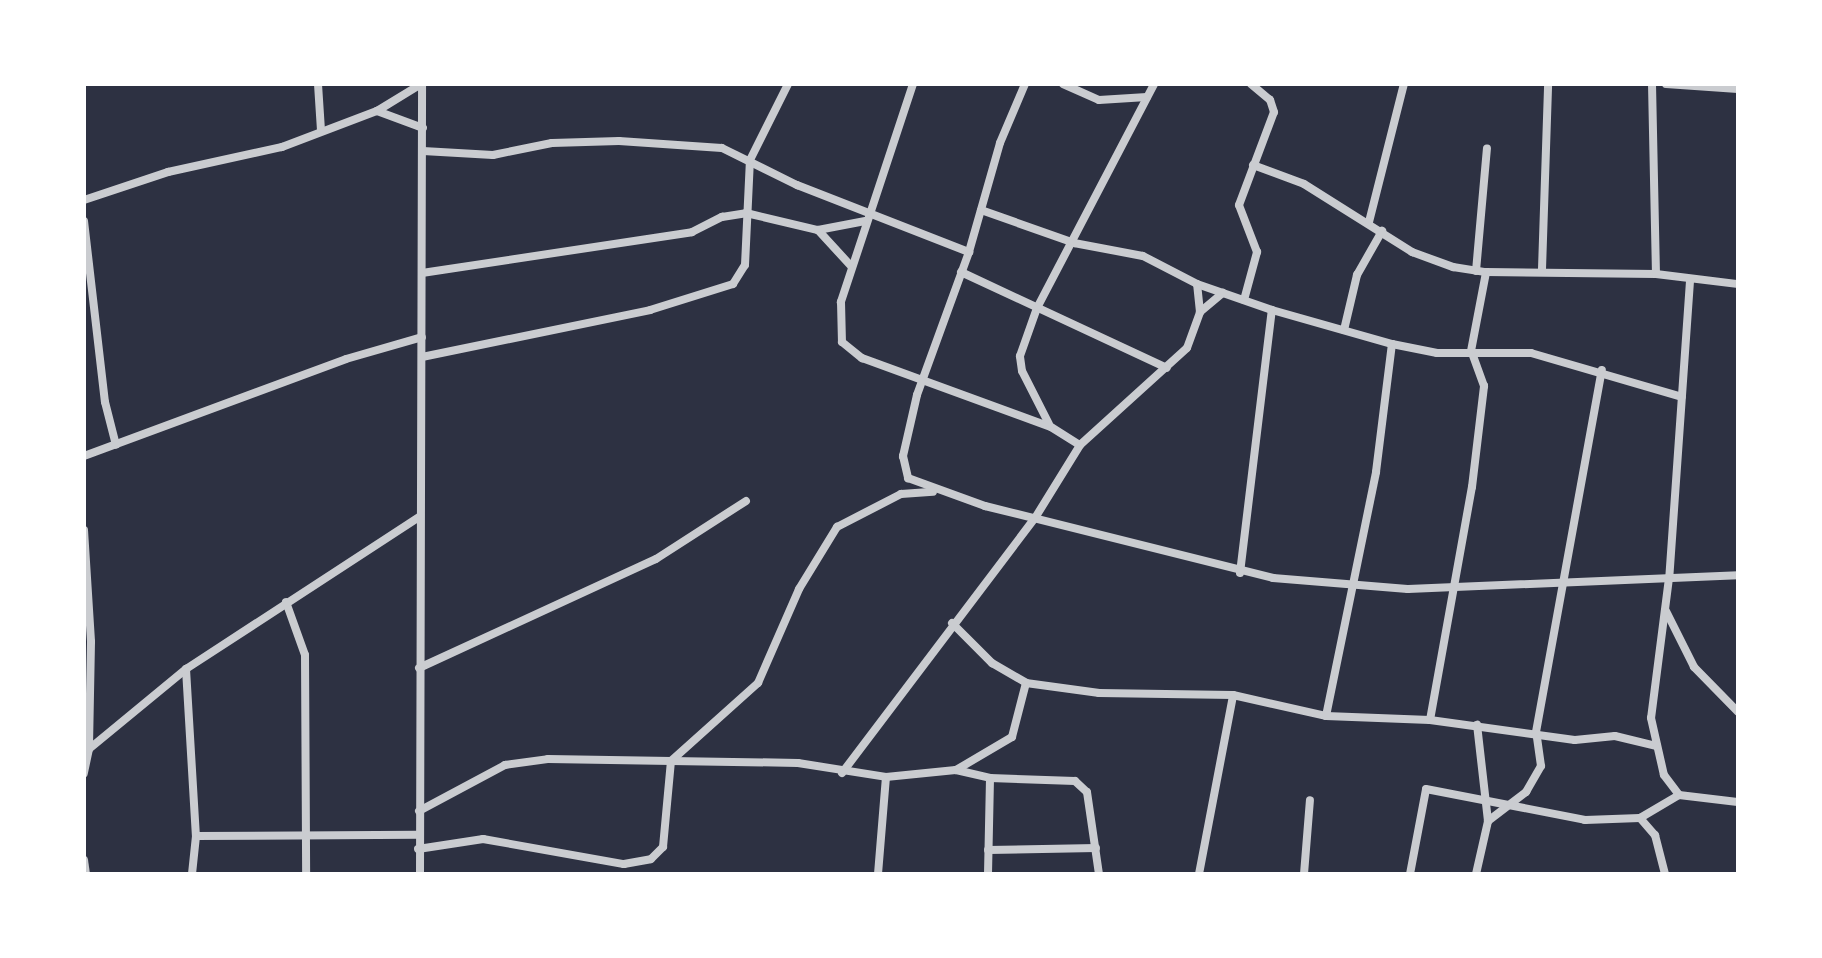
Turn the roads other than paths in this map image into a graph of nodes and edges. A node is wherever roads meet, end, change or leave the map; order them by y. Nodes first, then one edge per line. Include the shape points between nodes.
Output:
1 (318, 84) edge
2 (422, 84) edge
3 (788, 84) edge
4 (913, 84) edge
5 (1025, 84) edge
6 (1063, 84) edge
7 (1154, 84) edge
8 (1251, 84) edge
9 (1404, 84) edge
10 (1548, 84) edge
11 (1652, 84) edge
12 (1666, 84) edge
13 (1738, 89) edge
14 (1147, 97) junction
15 (377, 111) junction
16 (423, 128) junction
17 (321, 131) junction
18 (1487, 148) dead end
19 (423, 151) junction
20 (750, 160) junction
21 (1253, 165) junction
22 (84, 200) edge
23 (981, 210) junction
24 (746, 213) junction
25 (866, 216) junction
26 (84, 221) edge
27 (1369, 222) junction
28 (818, 230) junction
29 (1382, 231) junction
30 (1074, 243) junction
31 (969, 252) junction
32 (851, 266) junction
33 (1542, 269) junction
34 (1476, 271) junction
35 (961, 272) junction
36 (1486, 272) junction
37 (422, 273) junction
38 (1656, 274) junction
39 (1690, 281) junction
40 (1197, 284) junction
41 (1738, 284) edge
42 (1223, 293) junction
43 (1244, 300) junction
44 (1037, 308) junction
45 (1272, 310) junction
46 (1200, 312) junction
47 (1344, 330) junction
48 (422, 337) junction
49 (1392, 344) junction
50 (1471, 351) junction
51 (422, 357) junction
52 (1167, 368) junction
53 (1602, 370) junction
54 (921, 380) junction
55 (1682, 397) junction
56 (1051, 427) junction
57 (116, 445) junction
58 (1080, 445) junction
59 (84, 456) edge
60 (937, 492) junction
61 (746, 501) dead end
62 (419, 517) junction
63 (1035, 518) junction
64 (84, 530) edge
65 (1240, 573) junction
66 (1738, 575) edge
67 (1669, 578) junction
68 (1560, 583) junction
69 (1350, 586) junction
70 (1457, 588) junction
71 (286, 602) junction
72 (1666, 611) junction
73 (952, 623) junction
74 (419, 668) junction
75 (186, 669) junction
76 (1026, 683) junction
77 (1233, 695) junction
78 (1738, 712) edge
79 (1326, 716) junction
80 (1430, 720) junction
81 (1477, 725) junction
82 (1536, 732) junction
83 (1656, 746) junction
84 (89, 749) junction
85 (671, 761) junction
86 (956, 770) junction
87 (84, 773) edge
88 (842, 773) junction
89 (886, 777) junction
90 (990, 778) junction
91 (1679, 795) junction
92 (1310, 800) dead end
93 (1738, 802) edge
94 (1487, 803) junction
95 (1504, 807) junction
96 (419, 811) junction
97 (1653, 812) junction
98 (1640, 818) junction
99 (1488, 821) junction
100 (418, 835) junction
101 (1655, 835) junction
102 (196, 836) junction
103 (306, 837) junction
104 (1096, 848) junction
105 (418, 849) junction
106 (988, 850) junction
107 (84, 860) edge
108 (86, 874) edge
109 (192, 874) edge
110 (306, 874) edge
111 (420, 874) edge
112 (878, 874) edge
113 (988, 874) edge
114 (1099, 874) edge
115 (1199, 874) edge
116 (1304, 874) edge
117 (1410, 874) edge
118 (1476, 874) edge
119 (1665, 874) edge

1 - 17 street
2 - 15 street
2 - 16 street
3 - 20 street
4 - 25 street
5 - 23 street via 1000,143
6 - 14 street via 1099,100
7 - 14 street
8 - 21 street via 1270,100 1274,112
9 - 27 street
10 - 33 street via 1542,140
11 - 38 street
12 - 13 street
14 - 30 street
15 - 16 street via 401,115
15 - 17 street
16 - 19 street
17 - 22 street via 254,156 168,172
18 - 34 street
19 - 20 street via 493,155 552,143 619,141 722,148
19 - 37 street
20 - 24 street
20 - 25 street
21 - 27 street via 1304,184
21 - 43 street via 1238,212 1257,252
23 - 30 street
23 - 31 street
24 - 28 street
24 - 37 street via 722,217 692,232
24 - 51 street via 745,265 727,288 650,310
25 - 28 street
25 - 31 street
25 - 32 street
26 - 57 street via 105,402
27 - 29 street
28 - 32 street
29 - 34 street via 1412,252
29 - 47 street via 1357,275
30 - 40 street via 1143,256
30 - 44 street
31 - 35 street
32 - 54 street via 840,310 847,350
33 - 36 street
33 - 38 street
34 - 36 street
35 - 44 street
35 - 54 street
36 - 50 street
37 - 48 street
38 - 39 street
39 - 41 street
39 - 55 street
40 - 42 street
40 - 46 street
42 - 43 street
42 - 46 street
43 - 45 street
44 - 52 street
44 - 56 street via 1020,364
45 - 47 street
45 - 65 street
46 - 52 street via 1187,348
47 - 49 street
48 - 51 street
48 - 57 street via 346,359
49 - 50 street via 1437,353
49 - 69 street via 1376,472
50 - 53 street via 1531,353
50 - 70 street via 1484,386
51 - 62 street
52 - 58 street
53 - 55 street
53 - 68 street
54 - 56 street
54 - 60 street via 903,468 912,481
55 - 67 street
56 - 58 street
57 - 59 street
58 - 63 street
60 - 63 street
60 - 85 street via 901,494 837,527 799,589 758,683
61 - 74 street via 656,559
62 - 71 street
62 - 74 street
63 - 65 street
63 - 73 street
64 - 84 street
65 - 69 street
66 - 67 street
67 - 68 street
67 - 72 street
68 - 70 street
68 - 82 street
69 - 70 street
69 - 79 street
70 - 80 street
71 - 75 street
71 - 103 street via 305,655
72 - 78 street via 1694,667
72 - 83 street via 1651,707
73 - 76 street via 992,663
73 - 88 street
74 - 96 street
75 - 84 street
75 - 102 street
76 - 77 street via 1099,693
76 - 86 street via 1012,737
77 - 79 street
77 - 115 street
79 - 80 street
80 - 81 street
81 - 82 street
81 - 94 street
82 - 83 street via 1575,740 1615,736
82 - 95 street via 1541,766 1533,785
83 - 91 street via 1664,775
84 - 87 street
85 - 88 street via 798,763
85 - 96 street via 524,761 493,770
85 - 105 street via 663,847 644,863 483,839
86 - 89 street
86 - 90 street
88 - 89 street
89 - 112 street
90 - 104 street via 1084,785
90 - 106 street
91 - 93 street
91 - 97 street
92 - 116 street
94 - 95 street
94 - 99 street
94 - 117 street via 1423,791
95 - 98 street via 1585,820
95 - 99 street
96 - 100 street
97 - 98 street
97 - 101 street
98 - 101 street
99 - 118 street
100 - 103 street
100 - 105 street
101 - 119 street
102 - 103 street
102 - 109 street
103 - 110 street
104 - 106 street
104 - 114 street
105 - 111 street
106 - 113 street
107 - 108 street

